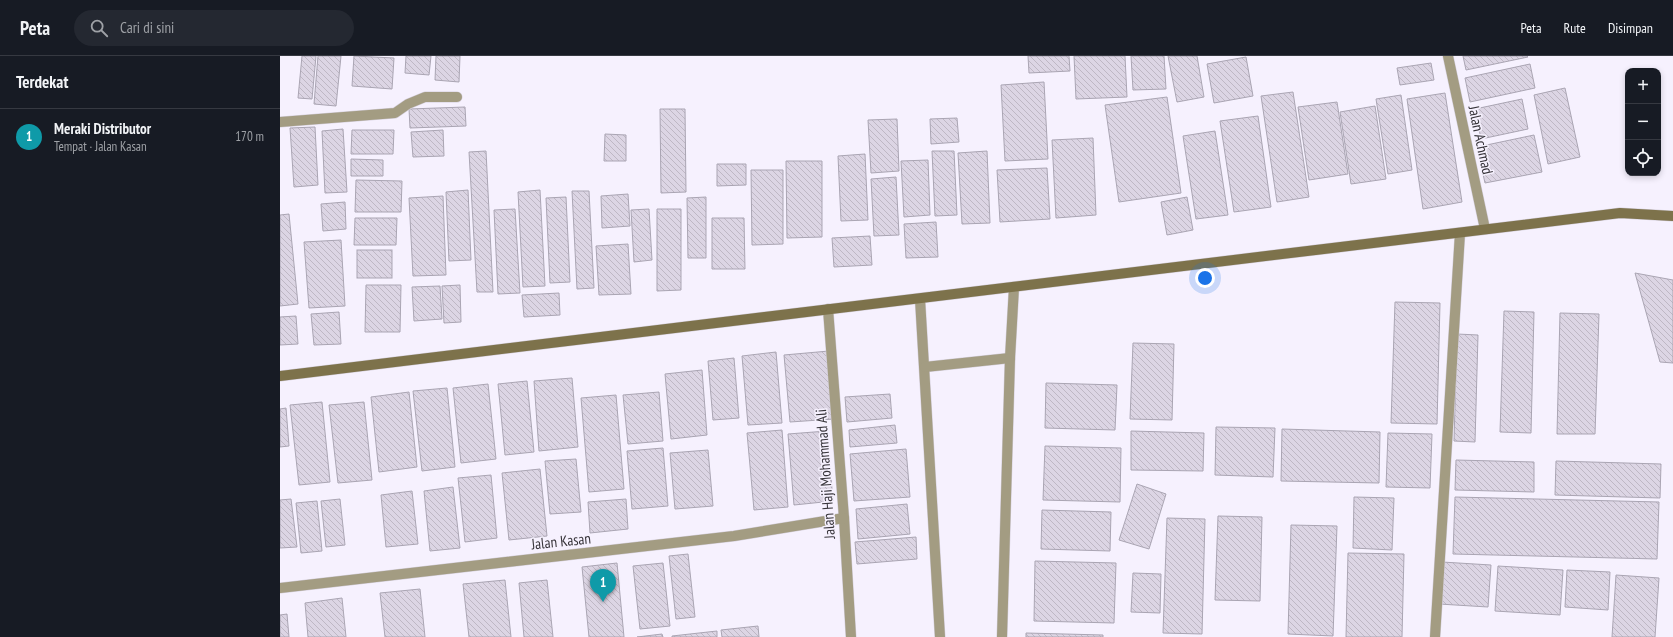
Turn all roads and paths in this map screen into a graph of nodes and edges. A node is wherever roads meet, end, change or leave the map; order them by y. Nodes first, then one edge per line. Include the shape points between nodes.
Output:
1 (1448, 56) edge
2 (457, 97) dead end
3 (280, 122) edge
4 (1673, 217) edge
5 (1485, 229) junction
6 (1460, 233) junction
7 (1014, 287) junction
8 (920, 299) junction
9 (828, 309) junction
10 (1010, 358) junction
11 (925, 367) junction
12 (280, 376) edge
13 (844, 518) junction
14 (280, 588) edge
15 (851, 637) edge
16 (940, 637) edge
17 (1002, 637) edge
18 (1435, 637) edge

1 - 5 street, Jalan Achmad
2 - 3 street via 425,97 395,113
4 - 5 street via 1620,213
5 - 6 street
6 - 7 street
6 - 18 street
7 - 8 street
7 - 10 street
8 - 9 street
8 - 11 street
9 - 12 street
9 - 13 street, Jalan Haji Mohammad Ali
10 - 11 street
10 - 17 street
11 - 16 street
13 - 14 street, Jalan Kasan via 734,536
13 - 15 street, Jalan Haji Mohammad Ali

